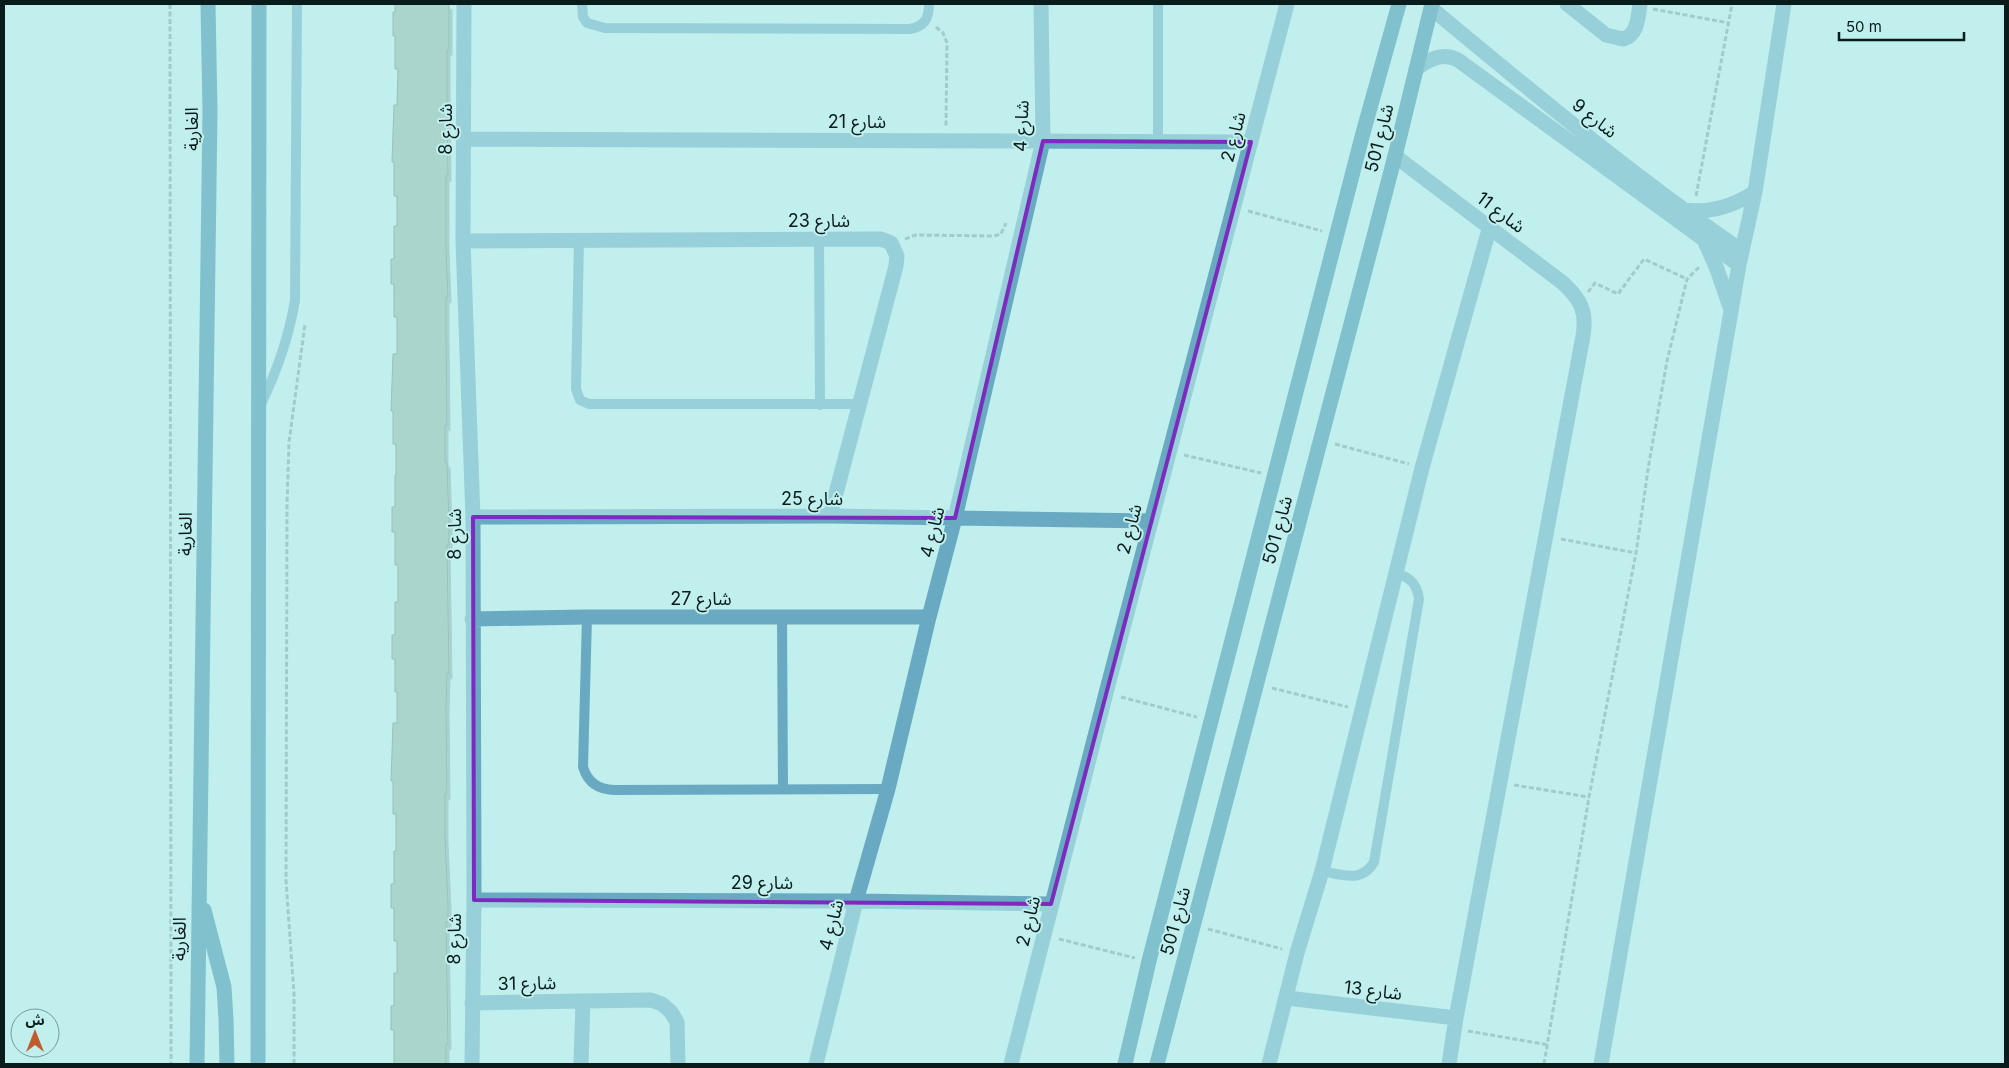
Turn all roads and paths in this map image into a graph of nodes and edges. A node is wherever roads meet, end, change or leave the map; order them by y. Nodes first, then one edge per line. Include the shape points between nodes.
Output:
1 (170, 4) edge
2 (208, 4) edge
3 (259, 4) edge
4 (297, 4) edge
5 (464, 4) edge
6 (582, 4) edge
7 (929, 4) edge
8 (1041, 4) edge
9 (1158, 4) edge
10 (1287, 4) edge
11 (1567, 4) edge
12 (1732, 4) edge
13 (1784, 4) edge
14 (1398, 5) edge
15 (1640, 5) edge
16 (1431, 6) edge
17 (1729, 23) junction
18 (924, 24) junction
19 (1416, 69) junction
20 (463, 138) junction
21 (946, 140) junction
22 (1043, 141) junction
23 (1158, 142) junction
24 (1251, 142) junction
25 (1394, 156) junction
26 (1755, 192) junction
27 (1234, 208) junction
28 (1688, 211) junction
29 (1007, 218) dead end
30 (1490, 226) junction
31 (1337, 234) junction
32 (579, 239) junction
33 (819, 239) junction
34 (463, 241) junction
35 (1704, 241) junction
36 (895, 248) junction
37 (1711, 255) junction
38 (1740, 258) junction
39 (1687, 279) junction
40 (1580, 302) junction
41 (1731, 313) junction
42 (306, 321) dead end
43 (820, 404) junction
44 (860, 404) junction
45 (259, 407) junction
46 (1320, 440) junction
47 (1169, 452) junction
48 (1422, 468) junction
49 (1275, 476) junction
50 (830, 516) junction
51 (473, 517) junction
52 (955, 518) junction
53 (1151, 521) junction
54 (1545, 536) junction
55 (1636, 553) junction
56 (1397, 574) junction
57 (587, 617) junction
58 (782, 617) junction
59 (929, 617) junction
60 (472, 619) junction
61 (1256, 684) junction
62 (1106, 693) junction
63 (1361, 711) junction
64 (1212, 720) junction
65 (1501, 782) junction
66 (783, 789) junction
67 (888, 789) junction
68 (1589, 797) junction
69 (1322, 871) junction
70 (198, 892) junction
71 (474, 900) junction
72 (856, 901) junction
73 (1051, 904) junction
74 (1193, 925) junction
75 (1043, 935) junction
76 (1297, 953) junction
77 (1149, 961) junction
78 (1286, 998) junction
79 (583, 1001) junction
80 (472, 1003) junction
81 (1455, 1024) junction
82 (1549, 1045) junction
83 (171, 1064) edge
84 (197, 1064) edge
85 (227, 1064) edge
86 (258, 1064) edge
87 (294, 1064) edge
88 (472, 1064) edge
89 (582, 1064) edge
90 (678, 1064) edge
91 (816, 1064) edge
92 (1011, 1064) edge
93 (1125, 1064) edge
94 (1157, 1064) edge
95 (1269, 1064) edge
96 (1449, 1064) edge
97 (1544, 1064) edge
98 (1601, 1064) edge

1 - 83 path
2 - 70 main road, الغارية via 210,111
3 - 45 main road
4 - 45 lane via 295,300 279,363
5 - 20 street, شارع 8
6 - 18 lane via 587,23 605,28 909,29
7 - 18 lane
8 - 22 street, شارع 4
9 - 23 lane
10 - 24 street, شارع 2
11 - 15 street via 1606,35 1623,39 1634,31
12 - 17 path
13 - 26 street
14 - 31 main road, شارع 501
15 - 17 path
16 - 19 main road, شارع 501
16 - 28 street, شارع 9 via 1566,120
17 - 28 path
18 - 21 path via 936,27 947,43
19 - 25 main road, شارع 501
19 - 35 street, شارع 9 via 1436,57 1449,56 1458,60
20 - 21 street, شارع 21
20 - 34 street, شارع 8
21 - 22 street, شارع 21
22 - 23 street, شارع 21
22 - 52 street, شارع 4
23 - 24 street, شارع 21
24 - 27 street, شارع 2
25 - 30 street, شارع 11
25 - 46 main road, شارع 501
26 - 28 street via 1726,207
26 - 38 street
27 - 31 path
27 - 47 street, شارع 2
28 - 38 street, شارع 9
29 - 36 path via 1001,234 916,235 904,239
30 - 40 street, شارع 11 via 1563,283
30 - 48 street
31 - 49 main road, شارع 501
32 - 33 street, شارع 23
32 - 34 street, شارع 23
32 - 43 lane via 576,389 580,400 589,404
33 - 36 street, شارع 23 via 881,239
33 - 43 lane
34 - 51 street, شارع 8
35 - 37 street
35 - 38 street, شارع 9
36 - 44 street via 896,266
37 - 39 path
37 - 41 street
38 - 41 street
39 - 40 path via 1644,260 1618,294 1595,283
39 - 55 path via 1665,371
40 - 54 street via 1584,328
41 - 98 street
42 - 87 path via 289,442 287,505 286,882 294,994
43 - 44 lane
44 - 50 street
45 - 86 main road
46 - 48 path
46 - 61 main road, شارع 501
47 - 49 path
47 - 53 street, شارع 2
48 - 56 street
49 - 64 main road, شارع 501
50 - 51 street, شارع 25
50 - 52 street, شارع 25
51 - 60 street, شارع 8
52 - 53 street, شارع 25
52 - 59 street, شارع 4
53 - 62 street, شارع 2
54 - 55 path
54 - 65 street
55 - 68 path
56 - 63 street
56 - 69 lane via 1410,579 1419,599 1374,862 1360,876
57 - 58 street, شارع 27
57 - 60 street, شارع 27
57 - 66 lane via 583,758 586,775 591,782 606,790
58 - 59 street, شارع 27
58 - 66 lane
59 - 67 street, شارع 4
60 - 71 street, شارع 8
61 - 63 path
61 - 74 main road, شارع 501
62 - 64 path
62 - 73 street, شارع 2
63 - 69 street
64 - 77 main road, شارع 501
65 - 68 path
65 - 81 street
66 - 67 lane
67 - 72 street, شارع 4
68 - 82 path
69 - 76 street
70 - 84 main road, الغارية
70 - 85 main road via 224,987
71 - 72 street, شارع 29
71 - 80 street, شارع 8
72 - 73 street, شارع 29
72 - 91 street, شارع 4
73 - 75 street, شارع 2
74 - 76 path
74 - 94 main road, شارع 501
75 - 77 path
75 - 92 street, شارع 2
76 - 78 street
77 - 93 main road, شارع 501
78 - 81 street, شارع 13
78 - 95 street
79 - 80 street, شارع 31
79 - 89 street
79 - 90 street, شارع 31 via 651,1000 662,1004 677,1022
80 - 88 street, شارع 8
81 - 82 path
81 - 96 street
82 - 97 path

